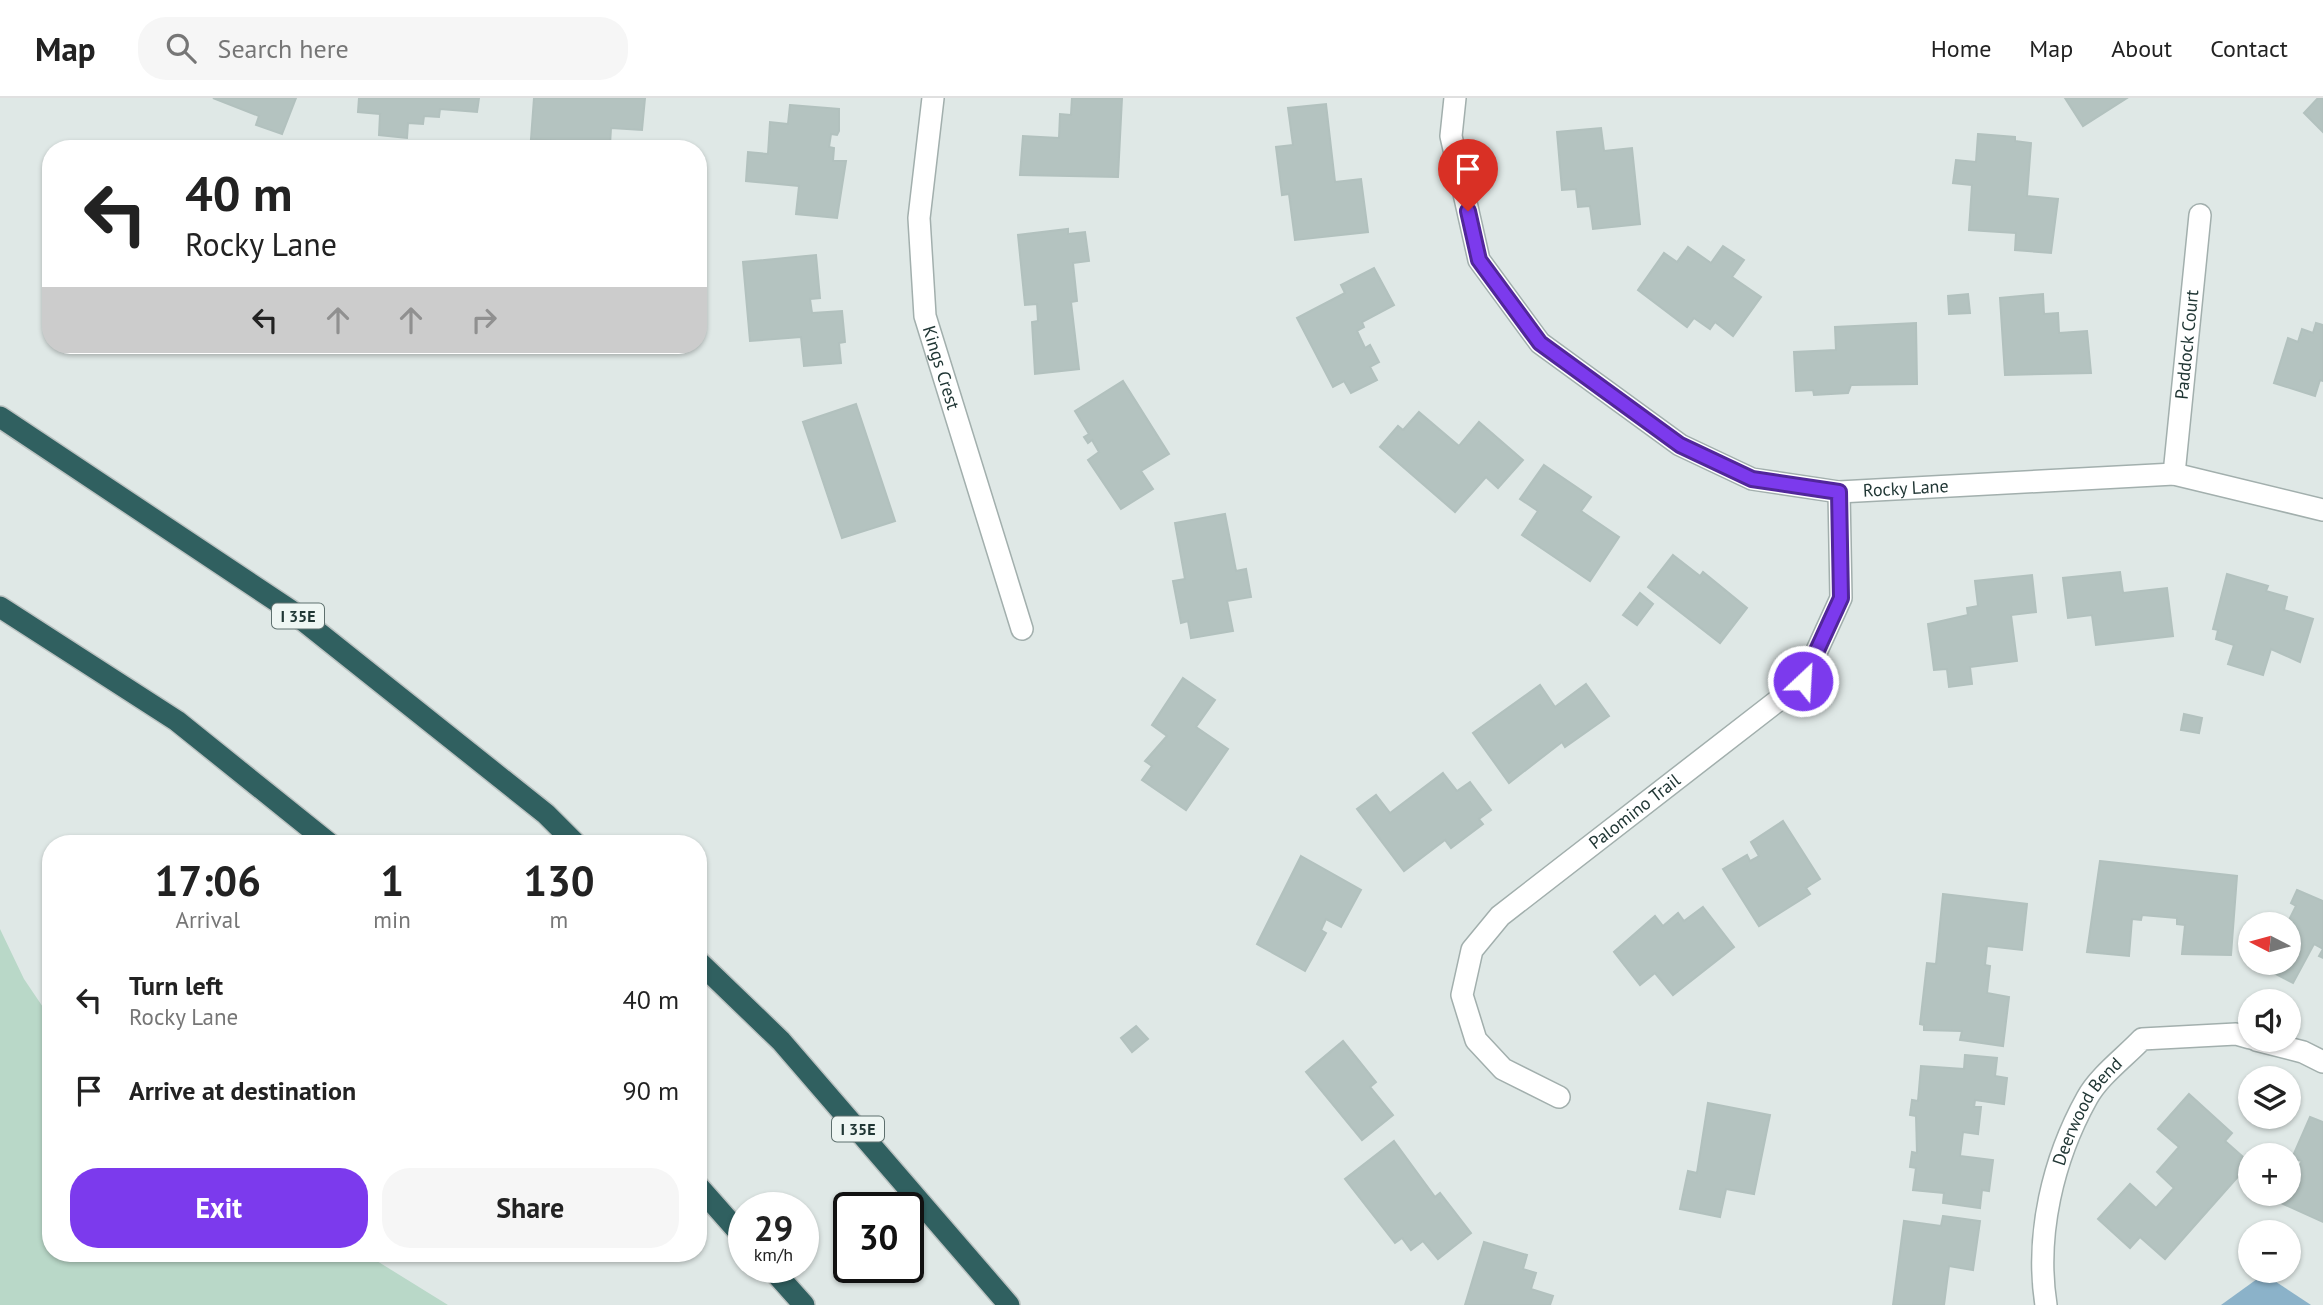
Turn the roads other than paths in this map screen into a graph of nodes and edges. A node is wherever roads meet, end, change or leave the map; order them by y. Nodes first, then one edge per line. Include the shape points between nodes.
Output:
1 (933, 98) edge
2 (1455, 98) edge
3 (2200, 215) dead end
4 (0, 417) edge
5 (2174, 474) junction
6 (1839, 492) junction
7 (2323, 510) edge
8 (0, 607) edge
9 (1021, 629) dead end
10 (319, 835) edge
11 (567, 835) edge
12 (707, 970) edge
13 (2238, 1035) edge
14 (2301, 1051) edge
15 (2323, 1062) edge
16 (1559, 1097) dead end
17 (707, 1196) edge
18 (728, 1220) edge
19 (784, 1283) edge
20 (804, 1305) edge
21 (1009, 1305) edge
22 (2046, 1305) edge

1 - 9 street, Kings Crest via 919,218 925,316
2 - 6 street, Rocky Lane via 1451,136 1479,260 1540,343 1680,445 1752,479
3 - 5 street, Paddock Court
4 - 11 highway, I 35E via 290,610
5 - 6 street, Rocky Lane
5 - 7 street, Rocky Lane
6 - 16 street, Palomino Trail via 1841,598 1803,681 1500,916 1472,950 1462,995 1476,1040 1503,1069
8 - 10 highway via 177,721
12 - 21 highway, I 35E via 781,1041
13 - 22 street, Deerwood Bend via 2142,1039 2088,1096 2048,1190
14 - 15 street
17 - 18 highway
19 - 20 highway

